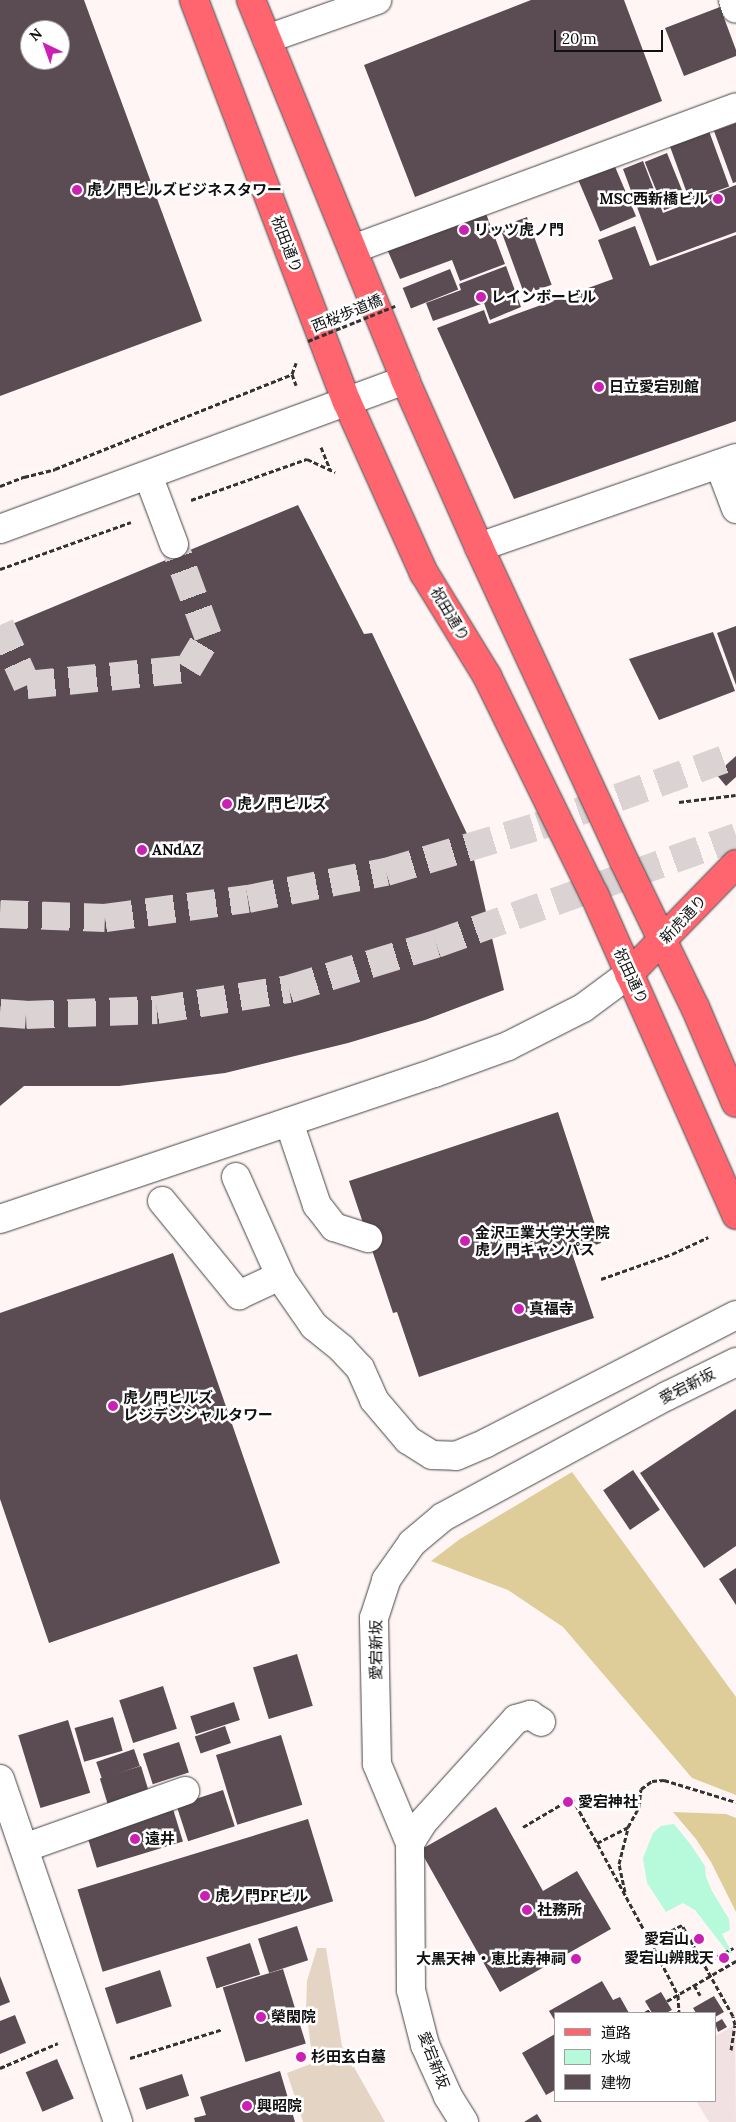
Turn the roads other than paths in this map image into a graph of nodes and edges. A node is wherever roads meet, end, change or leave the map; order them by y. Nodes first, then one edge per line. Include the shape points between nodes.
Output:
1 (194, 0) edge
2 (251, 0) edge
3 (377, 0) edge
4 (733, 0) edge
5 (736, 9) edge
6 (267, 39) junction
7 (736, 107) edge
8 (353, 248) junction
9 (405, 380) junction
10 (348, 402) junction
11 (728, 461) edge
12 (148, 475) junction
13 (736, 509) edge
14 (0, 529) edge
15 (174, 544) tunnel mouth
16 (479, 547) junction
17 (736, 864) edge
18 (663, 941) junction
19 (629, 974) junction
20 (736, 1103) edge
21 (289, 1122) junction
22 (236, 1177) dead end
23 (729, 1177) edge
24 (162, 1201) dead end
25 (736, 1215) edge
26 (0, 1219) edge
27 (368, 1238) dead end
28 (280, 1276) junction
29 (736, 1314) edge
30 (736, 1362) edge
31 (541, 1722) dead end
32 (0, 1779) edge
33 (185, 1792) dead end
34 (410, 1844) junction
35 (24, 1848) junction
36 (113, 2121) edge
37 (464, 2122) edge

1 - 10 main road, 祝田通り
2 - 6 main road
3 - 6 street
4 - 5 street
6 - 8 main road
7 - 8 street
8 - 9 main road
9 - 10 street
9 - 16 main road
10 - 12 street
10 - 19 main road, 祝田通り via 424,573 487,676 594,894
11 - 13 street
11 - 16 street
12 - 14 street
12 - 15 street
16 - 18 main road
17 - 18 main road, 新虎通り
18 - 19 main road, 新虎通り
18 - 20 main road
19 - 21 street via 583,1008 508,1046
19 - 23 main road, 祝田通り
21 - 26 street
21 - 27 street via 318,1205 334,1227
22 - 28 street
23 - 25 main road, 祝田通り
24 - 28 street via 239,1295
28 - 29 street via 314,1326 342,1348 360,1368 374,1400 408,1440 432,1455 456,1456 486,1443
30 - 34 street, 愛宕新坂 via 443,1516 412,1543 386,1580 374,1618 377,1764
31 - 34 street via 530,1715 516,1719 423,1822
32 - 35 street
33 - 35 street
34 - 37 street, 愛宕新坂 via 411,1990 426,2045 448,2096
35 - 36 street

